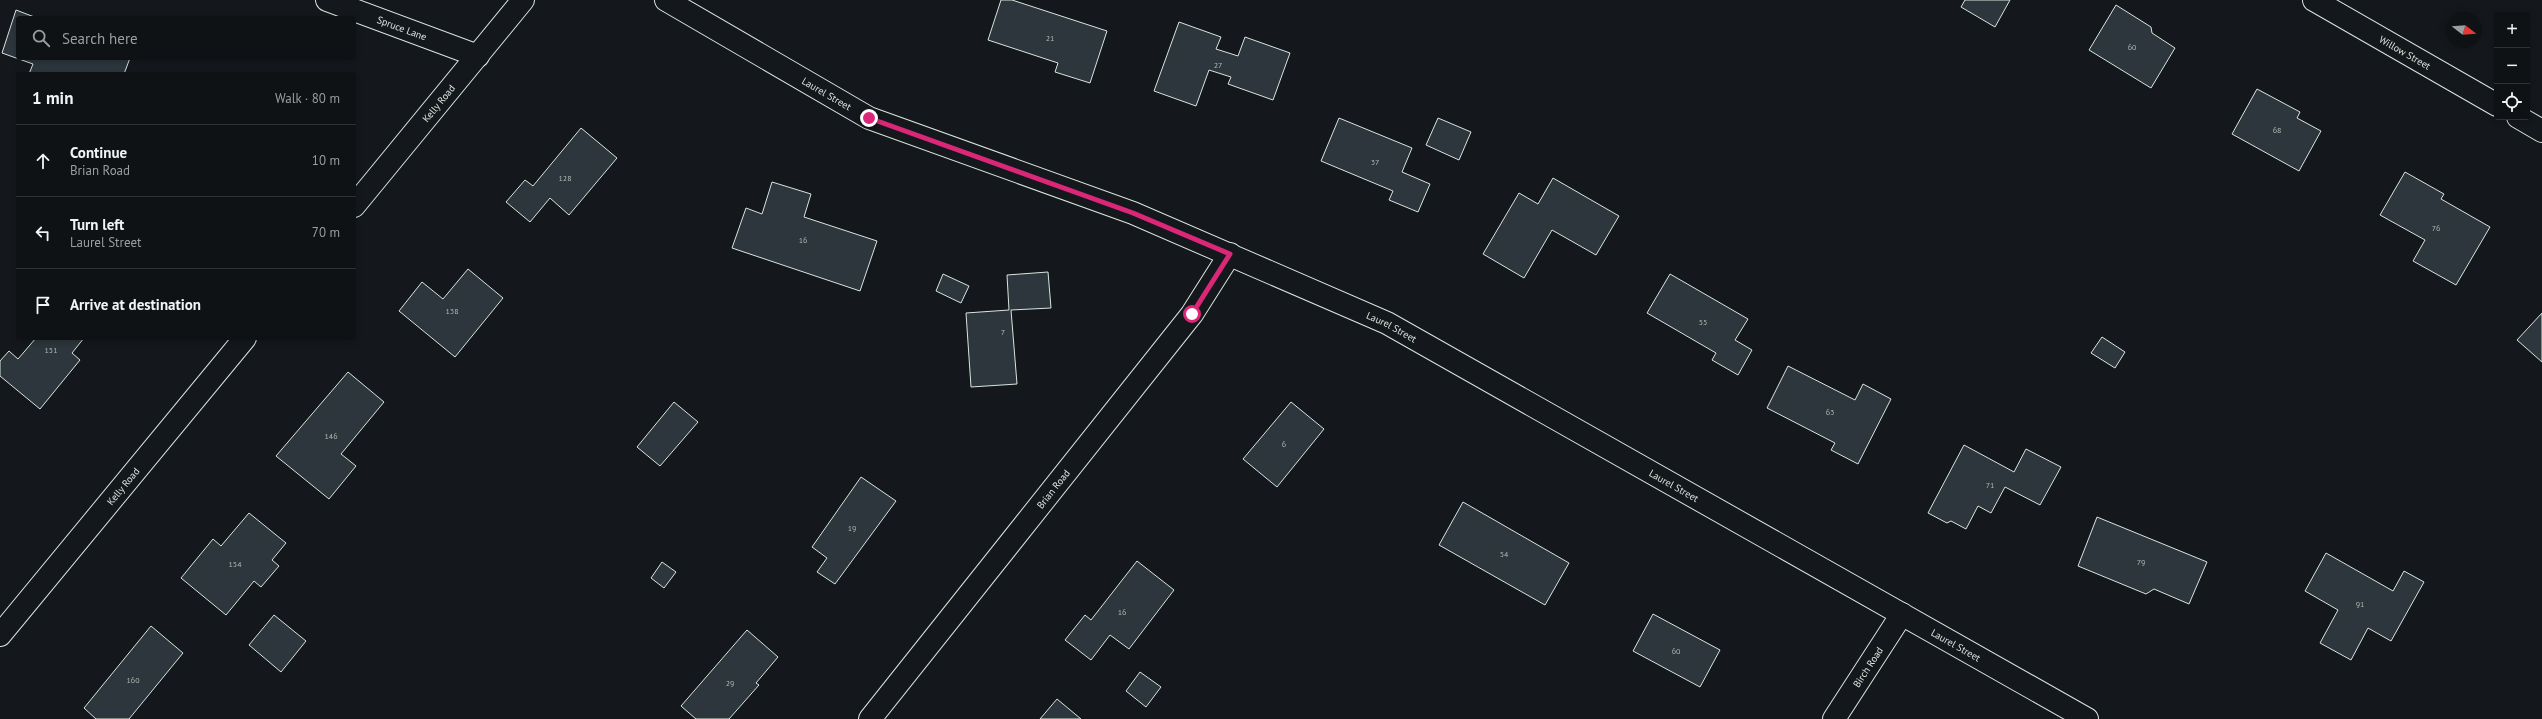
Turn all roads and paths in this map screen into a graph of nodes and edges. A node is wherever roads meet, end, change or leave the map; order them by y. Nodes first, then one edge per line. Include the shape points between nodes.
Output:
1 (327, 0) edge
2 (523, 0) edge
3 (666, 0) edge
4 (2314, 0) edge
5 (478, 56) junction
6 (2494, 103) edge
7 (2523, 120) edge
8 (2542, 131) edge
9 (356, 204) edge
10 (1230, 254) junction
11 (243, 340) edge
12 (1902, 614) junction
13 (0, 635) edge
14 (870, 719) edge
15 (1834, 719) edge
16 (2087, 719) edge

1 - 5 street, Spruce Lane
2 - 5 street, Kelly Road
3 - 10 street, Laurel Street via 869,118 1133,213
4 - 6 street, Willow Street
5 - 9 street, Kelly Road
7 - 8 street
10 - 12 street, Laurel Street via 1387,323
10 - 14 street, Brian Road via 1192,314
11 - 13 street, Kelly Road
12 - 15 street, Birch Road
12 - 16 street, Laurel Street

